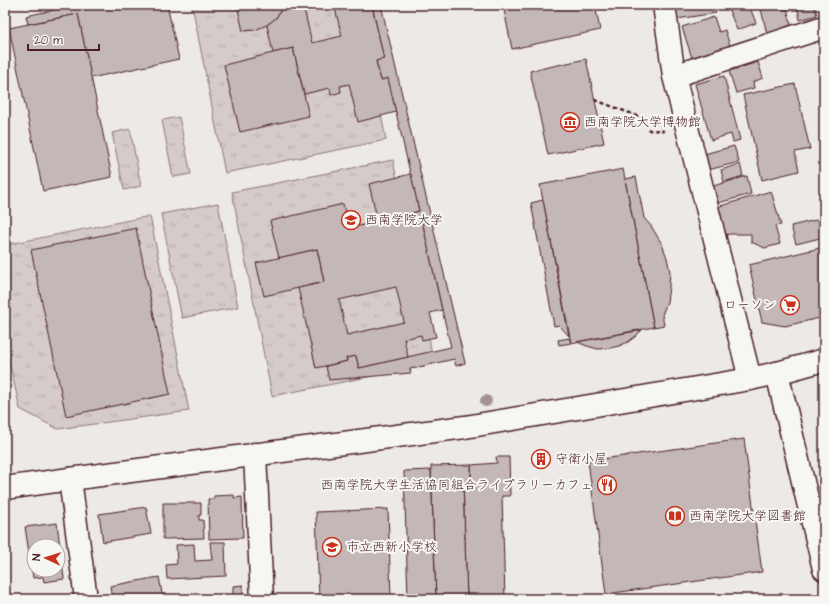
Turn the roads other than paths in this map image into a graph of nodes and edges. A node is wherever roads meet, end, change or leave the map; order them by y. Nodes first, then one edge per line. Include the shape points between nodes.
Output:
1 (664, 5) edge
2 (824, 27) edge
3 (674, 76) junction
4 (824, 360) edge
5 (777, 373) junction
6 (750, 379) junction
7 (255, 454) junction
8 (70, 478) junction
9 (5, 488) edge
10 (824, 570) edge
11 (86, 599) edge
12 (262, 599) edge

1 - 3 street
2 - 3 street
3 - 6 street
4 - 5 street
5 - 6 street
5 - 10 street
6 - 7 street via 465,427
7 - 8 street
7 - 12 street
8 - 9 street
8 - 11 street

